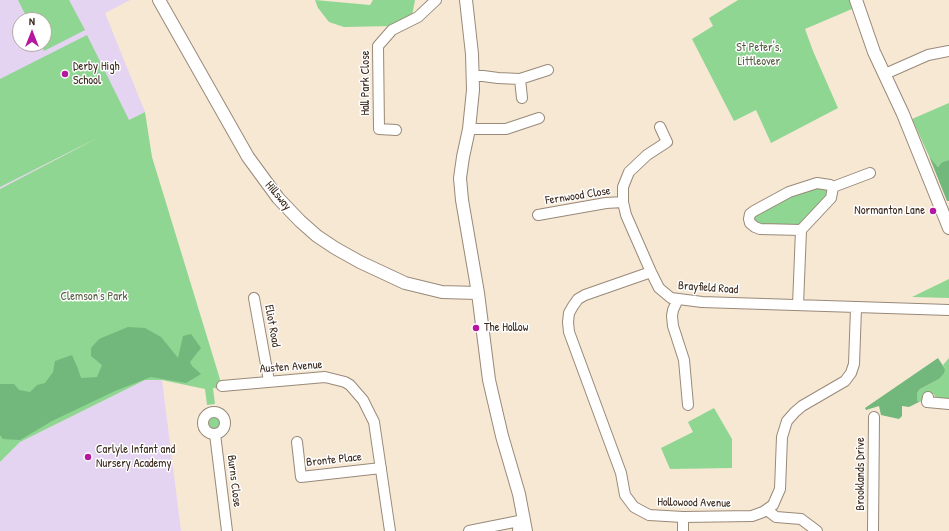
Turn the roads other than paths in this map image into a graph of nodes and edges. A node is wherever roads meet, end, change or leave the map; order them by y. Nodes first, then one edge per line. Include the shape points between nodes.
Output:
1 (159, 0) edge
2 (436, 0) edge
3 (466, 0) edge
4 (856, 0) edge
5 (949, 51) edge
6 (548, 70) dead end
7 (885, 74) junction
8 (472, 76) junction
9 (520, 79) junction
10 (522, 98) dead end
11 (539, 118) dead end
12 (660, 127) dead end
13 (469, 129) junction
14 (396, 130) dead end
15 (870, 173) dead end
16 (833, 187) junction
17 (623, 202) junction
18 (538, 215) dead end
19 (949, 228) edge
20 (801, 230) junction
21 (651, 272) junction
22 (478, 293) junction
23 (254, 298) dead end
24 (678, 299) junction
25 (798, 305) junction
26 (856, 308) junction
27 (949, 310) edge
28 (269, 381) junction
29 (222, 386) dead end
30 (928, 397) dead end
31 (949, 404) edge
32 (688, 405) dead end
33 (874, 417) dead end
34 (215, 434) dead end
35 (297, 442) dead end
36 (381, 468) junction
37 (768, 510) junction
38 (683, 517) junction
39 (522, 526) edge
40 (227, 531) edge
41 (390, 531) edge
42 (469, 531) edge
43 (683, 531) edge
44 (817, 531) edge
45 (873, 531) edge

1 - 22 street, Hillsway via 248,157 278,198 300,221 335,248 405,283 442,292
2 - 14 street, Hall Park Close via 418,17 392,30 378,46 379,129
3 - 8 street
4 - 7 street
5 - 7 street via 928,55
6 - 9 street
7 - 19 street
8 - 9 street
8 - 13 street
9 - 10 street
11 - 13 street via 506,129
12 - 17 street, Brayfield Road via 667,142 647,155 629,172 623,187
13 - 22 street via 460,178
15 - 16 street
16 - 20 street via 831,198
16 - 20 street via 817,183 789,192 750,214 750,223 760,229
17 - 18 street, Fernwood Close
17 - 21 street, Brayfield Road
20 - 25 street
21 - 24 street, Brayfield Road via 664,293
21 - 38 street, Hollowood Avenue via 585,294 578,299 569,313 569,332 621,473 628,500 638,510 649,515
22 - 39 street via 489,380 519,494
23 - 28 street, Eliot Road
24 - 25 street, Brayfield Road
24 - 32 street via 672,316 684,360
25 - 26 street, Brayfield Road
26 - 27 street, Brayfield Road
26 - 37 street via 854,364 851,373 844,381 802,406 787,421 782,437 780,489
28 - 29 street, Austen Avenue
28 - 36 street, Austen Avenue via 325,377 350,385 364,400 374,422
30 - 31 street via 927,402
33 - 45 street, Brooklands Drive
34 - 40 street, Burns Close
35 - 36 street, Bronte Place via 301,477
36 - 41 street, Austen Avenue
37 - 38 street, Hollowood Avenue via 752,516
37 - 44 street via 776,517 801,519
38 - 43 street
39 - 42 street

